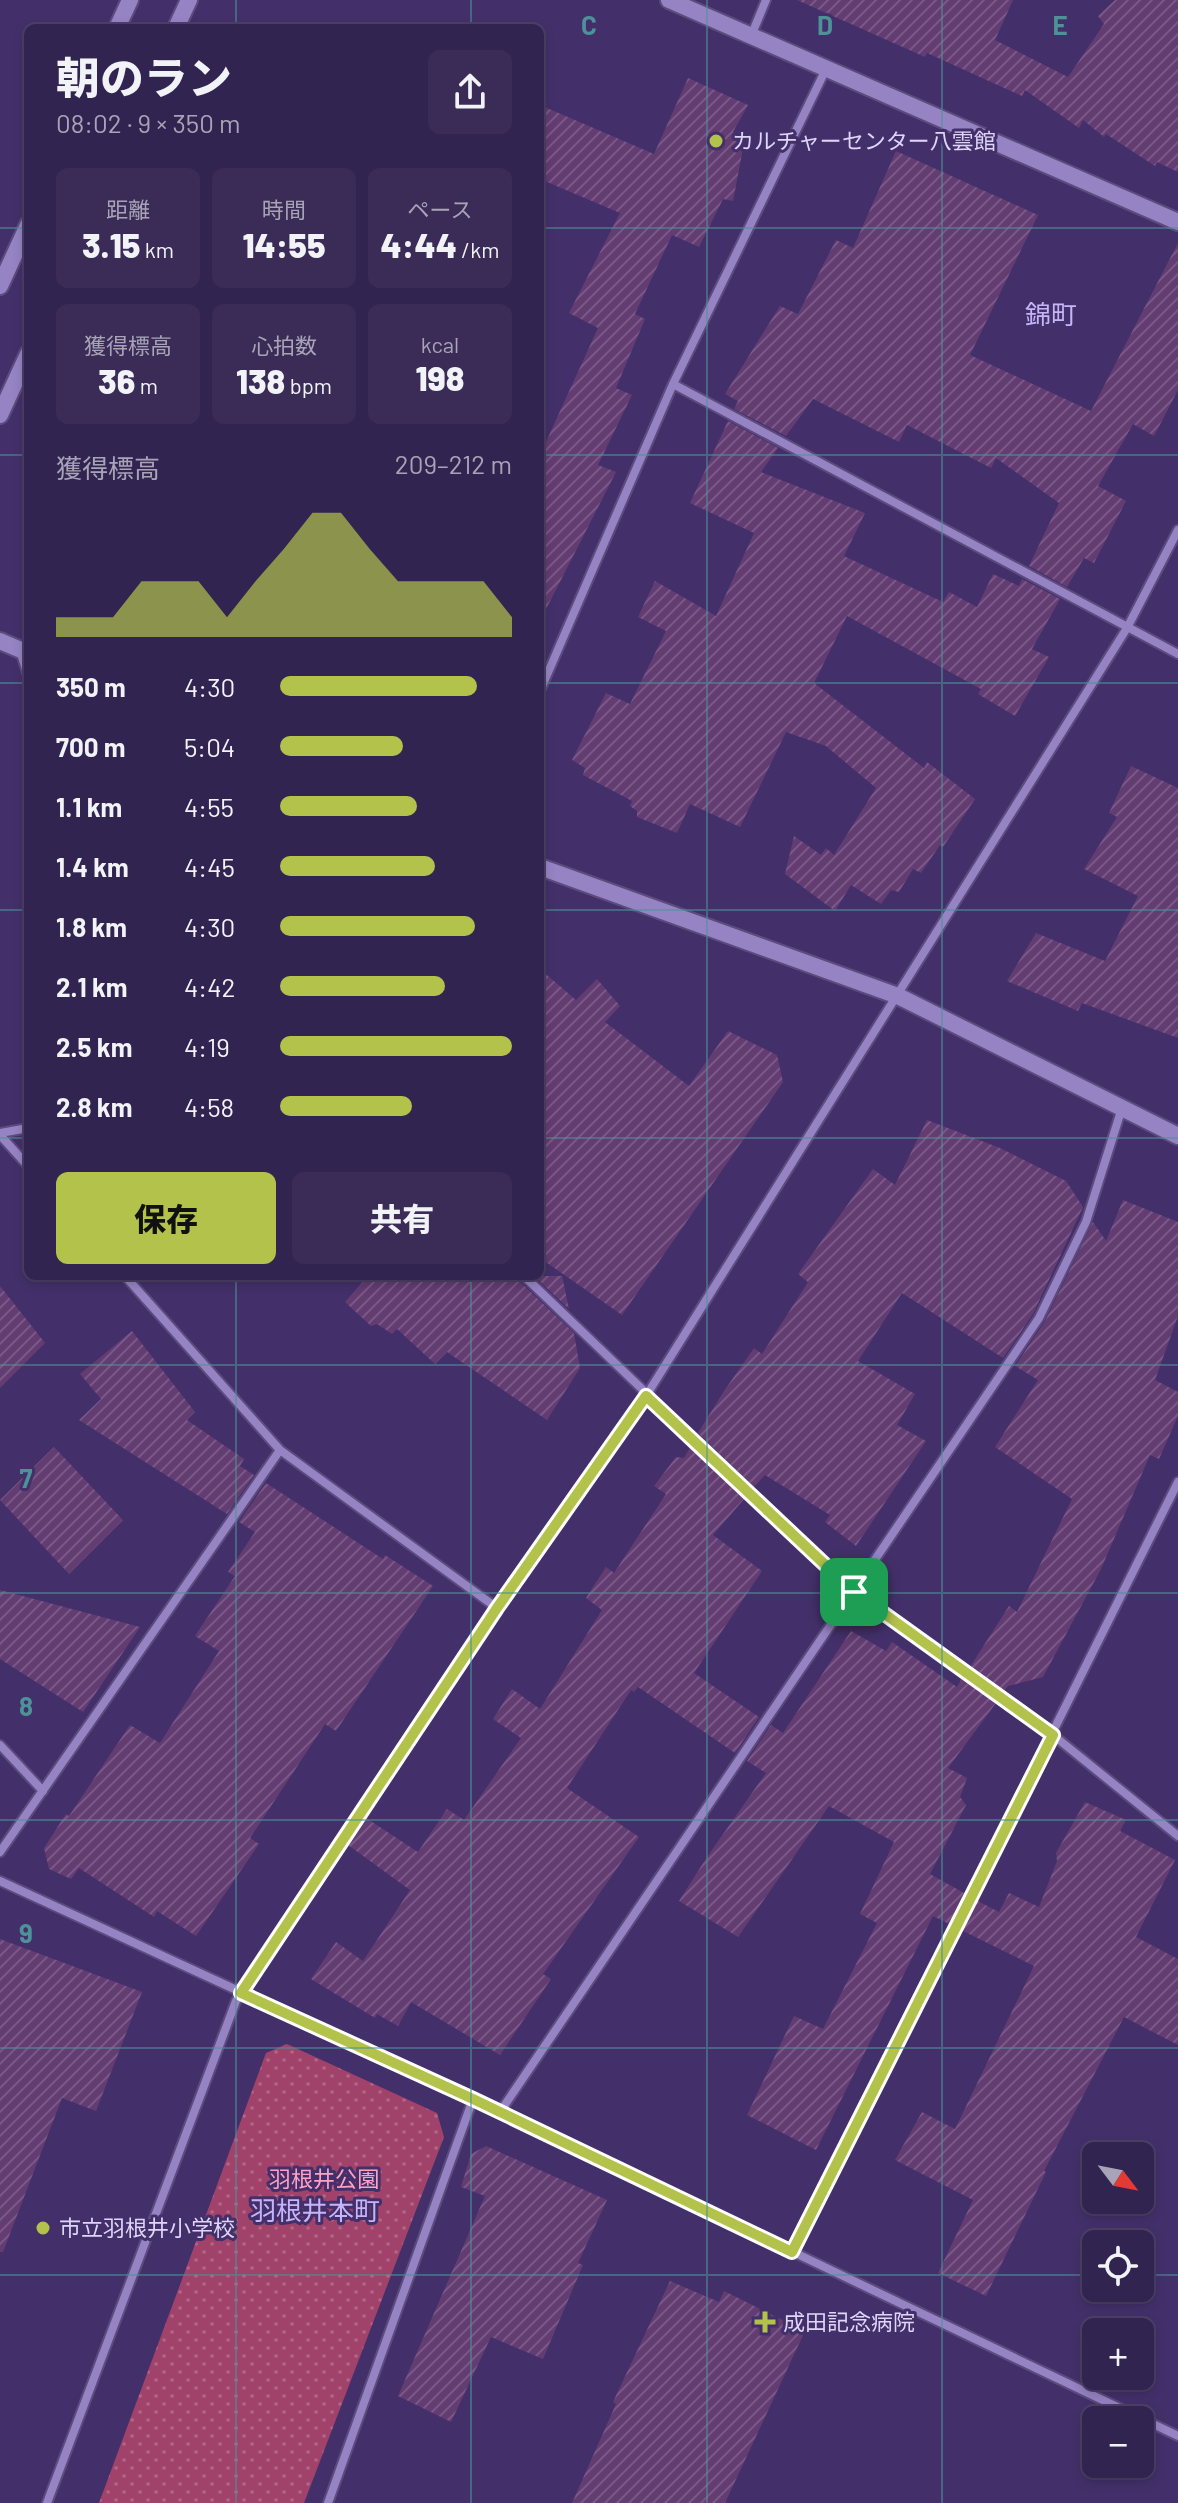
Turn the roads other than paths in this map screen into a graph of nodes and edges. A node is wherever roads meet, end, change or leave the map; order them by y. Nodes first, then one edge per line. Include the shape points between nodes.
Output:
1 (130, 0) edge
2 (189, 0) edge
3 (669, 0) edge
4 (766, 0) edge
5 (119, 24) edge
6 (178, 24) edge
7 (751, 36) junction
8 (826, 68) junction
9 (1178, 222) edge
10 (24, 234) edge
11 (0, 286) edge
12 (24, 363) edge
13 (673, 384) junction
14 (0, 415) edge
15 (1178, 530) edge
16 (1127, 628) junction
17 (0, 641) edge
18 (24, 651) edge
19 (1178, 654) edge
20 (544, 682) edge
21 (544, 868) edge
22 (898, 996) junction
23 (1122, 1108) junction
24 (24, 1129) edge
25 (0, 1134) edge
26 (1178, 1136) edge
27 (24, 1161) edge
28 (129, 1280) edge
29 (528, 1280) edge
30 (646, 1396) junction
31 (280, 1450) junction
32 (1178, 1482) edge
33 (854, 1592) junction
34 (497, 1608) junction
35 (1053, 1735) junction
36 (0, 1745) edge
37 (43, 1791) junction
38 (1178, 1836) edge
39 (0, 1852) edge
40 (0, 1881) edge
41 (241, 1993) junction
42 (473, 2099) junction
43 (500, 2112) junction
44 (792, 2252) junction
45 (1178, 2436) edge
46 (47, 2503) edge
47 (328, 2503) edge

1 - 5 street
2 - 6 street
3 - 7 street
4 - 7 street
7 - 8 street
8 - 9 street
8 - 13 street
10 - 11 street
12 - 14 street
13 - 16 street
13 - 20 street
15 - 16 street
16 - 19 street
16 - 22 street
17 - 18 street
21 - 22 street
22 - 23 street
22 - 30 street
23 - 26 street
23 - 33 street via 1086,1222 1039,1318
24 - 25 street
25 - 27 street
28 - 31 street
29 - 30 street
30 - 33 street
30 - 34 street
31 - 34 street
31 - 37 street
32 - 35 street
33 - 35 street
33 - 43 street
34 - 41 street
35 - 38 street
35 - 44 street
36 - 37 street
37 - 39 street
40 - 41 street
41 - 42 street
41 - 46 street
42 - 43 street
42 - 47 street
43 - 44 street
44 - 45 street

